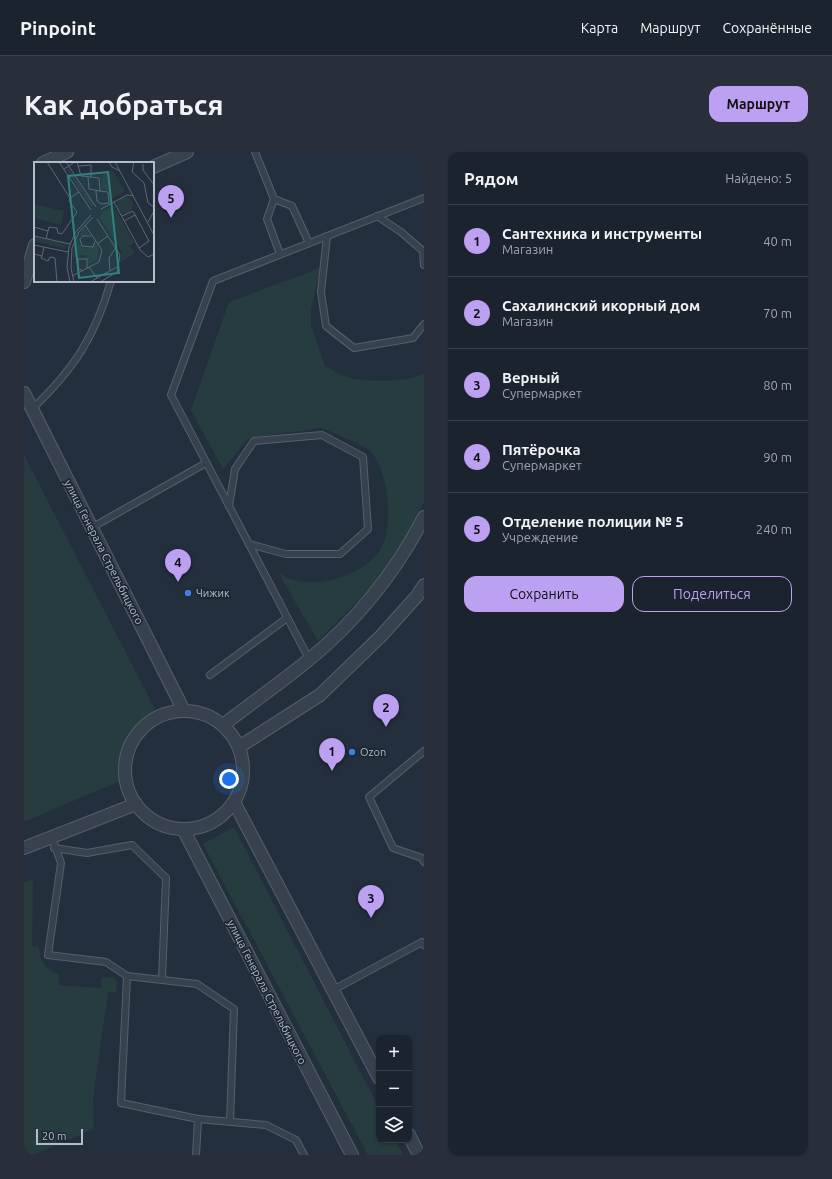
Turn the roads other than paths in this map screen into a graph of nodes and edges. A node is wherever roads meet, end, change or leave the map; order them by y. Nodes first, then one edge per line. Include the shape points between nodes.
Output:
1 (68, 152) edge
2 (187, 152) edge
3 (255, 152) edge
4 (45, 162) edge
5 (154, 166) edge
6 (424, 198) edge
7 (274, 199) junction
8 (377, 216) junction
9 (327, 236) junction
10 (309, 243) junction
11 (34, 248) edge
12 (280, 254) junction
13 (424, 265) edge
14 (24, 282) edge
15 (111, 282) edge
16 (424, 324) edge
17 (24, 393) edge
18 (32, 409) junction
19 (206, 463) junction
20 (229, 506) junction
21 (424, 517) edge
22 (91, 528) junction
23 (420, 534) edge
24 (249, 544) junction
25 (424, 585) edge
26 (287, 618) junction
27 (309, 659) junction
28 (210, 675) dead end
29 (184, 711) junction
30 (223, 725) junction
31 (239, 747) junction
32 (424, 751) edge
33 (234, 802) junction
34 (136, 804) junction
35 (183, 829) junction
36 (53, 843) junction
37 (24, 848) edge
38 (424, 862) edge
39 (423, 942) edge
40 (127, 976) junction
41 (162, 980) junction
42 (333, 990) junction
43 (376, 1072) edge
44 (198, 1119) junction
45 (230, 1122) junction
46 (412, 1142) edge
47 (196, 1155) edge
48 (304, 1155) edge
49 (352, 1155) edge
50 (419, 1155) edge

1 - 4 street
2 - 5 street
3 - 7 lane
6 - 8 lane
7 - 10 lane via 292,206
7 - 12 lane via 267,219
8 - 9 lane
8 - 13 lane via 423,251
9 - 10 lane
9 - 16 lane via 321,292 326,326 354,348 413,338
10 - 12 lane
11 - 14 street
12 - 19 lane via 213,281 171,395
15 - 18 lane via 103,309 89,340 54,388
17 - 18 street, улица Генерала Стрельбицкого
18 - 22 street, улица Генерала Стрельбицкого
19 - 20 lane
19 - 22 lane
20 - 24 lane
20 - 24 lane via 235,469 254,441 322,435 363,458 368,529 340,554 286,554
21 - 23 street
22 - 29 street, улица Генерала Стрельбицкого
23 - 27 street via 370,599
24 - 26 lane
25 - 31 street via 381,636 320,696
26 - 27 lane
26 - 28 lane
27 - 30 street
29 - 30 street via 198,712
29 - 34 street via 166,714 149,722 136,735 128,752 125,769
30 - 31 street
31 - 33 street via 243,766 242,785
32 - 38 lane via 369,797 393,848 422,858
33 - 35 street via 213,822
33 - 42 street
34 - 35 street via 149,817 165,826
34 - 36 street
35 - 49 street, улица Генерала Стрельбицкого
36 - 37 street
36 - 40 lane via 61,863 48,955 106,962
36 - 41 lane via 87,853 132,845 166,878
39 - 42 lane
40 - 41 lane
40 - 44 lane via 121,1103
41 - 45 lane via 197,984 234,1009
42 - 43 street
44 - 45 lane
44 - 47 lane
45 - 48 lane via 266,1125 296,1140
46 - 50 street

